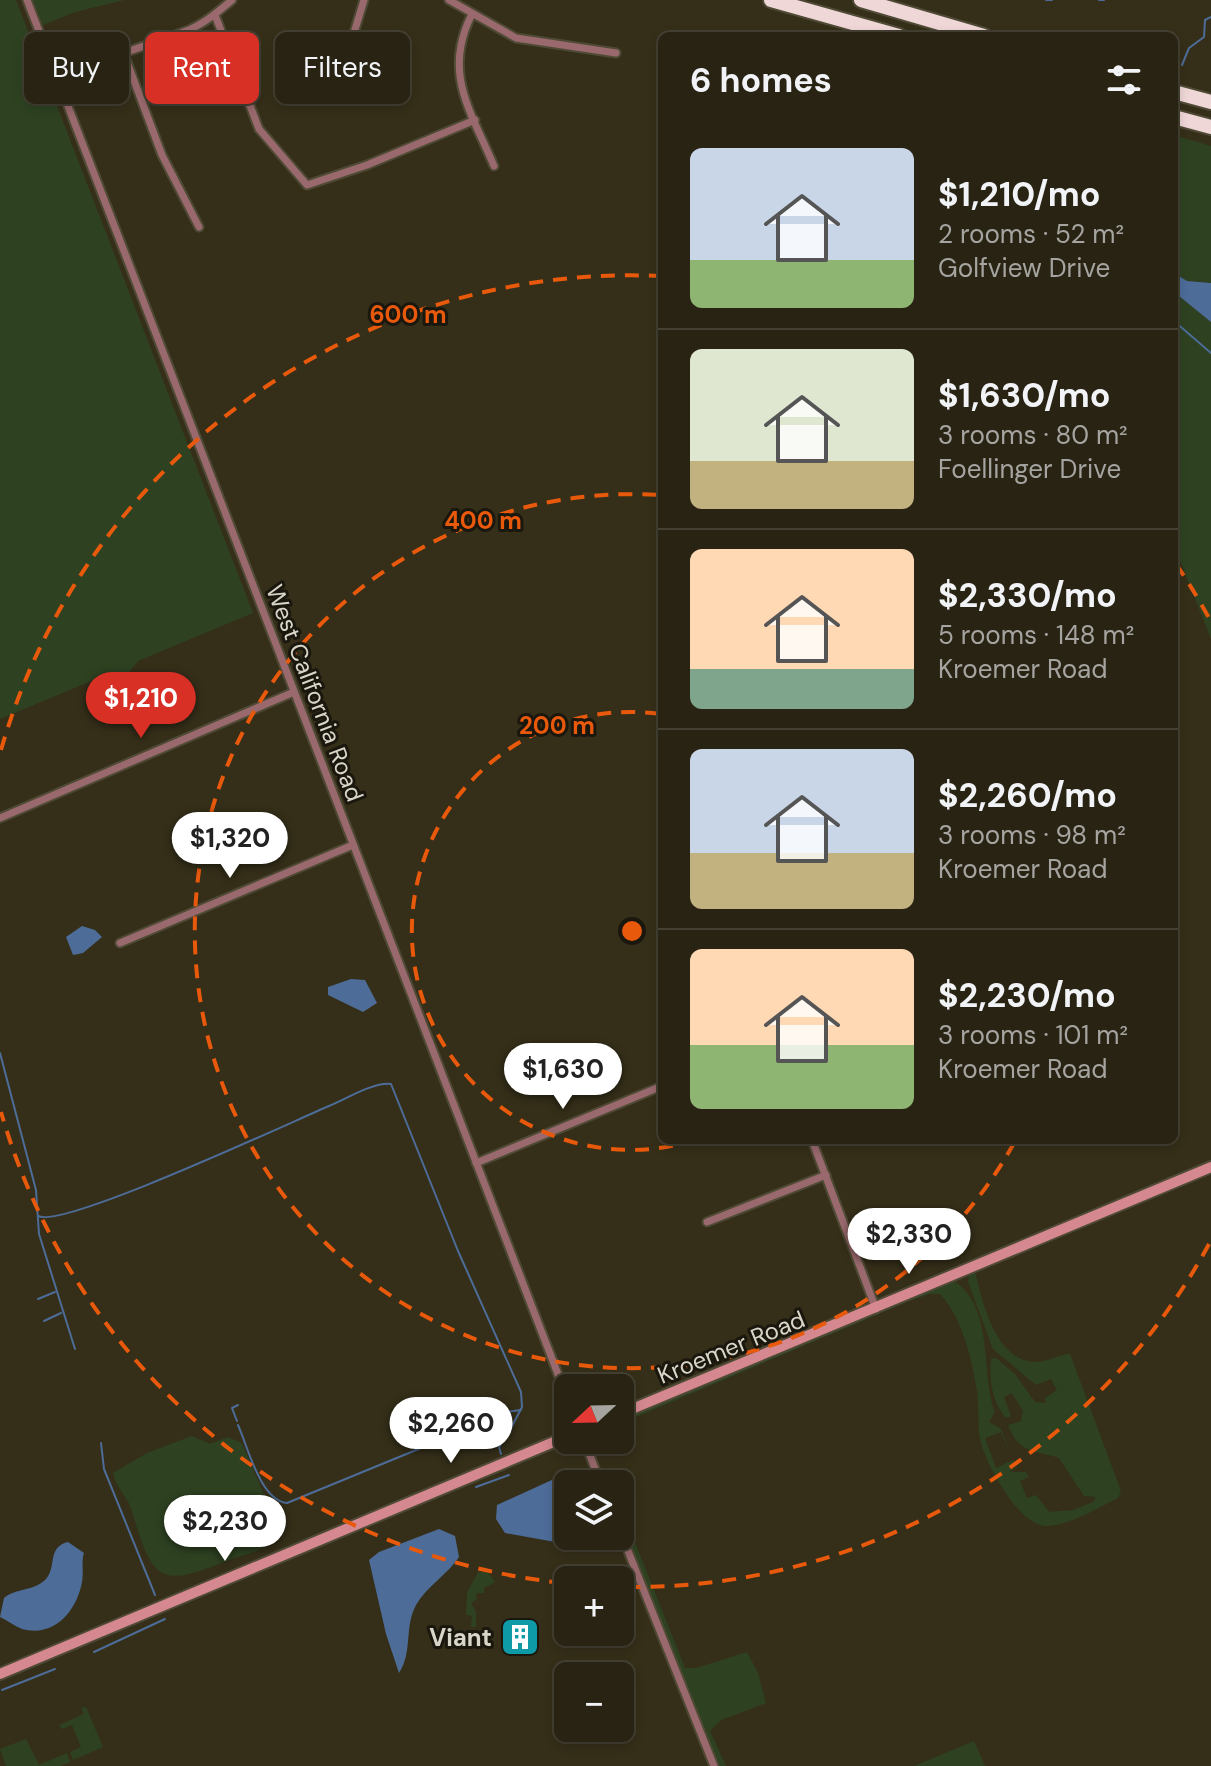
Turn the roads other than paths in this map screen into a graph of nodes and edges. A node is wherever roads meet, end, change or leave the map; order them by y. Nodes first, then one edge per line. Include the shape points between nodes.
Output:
1 (27, 0) edge
2 (232, 0) edge
3 (364, 0) edge
4 (449, 0) edge
5 (771, 0) edge
6 (861, 0) edge
7 (472, 14) junction
8 (215, 15) junction
9 (40, 32) edge
10 (354, 32) edge
11 (885, 32) edge
12 (970, 32) edge
13 (129, 52) edge
14 (616, 53) dead end
15 (129, 67) edge
16 (1178, 93) edge
17 (1211, 102) edge
18 (67, 104) edge
19 (1178, 118) edge
20 (475, 120) junction
21 (1211, 127) edge
22 (494, 166) dead end
23 (199, 227) dead end
24 (294, 692) junction
25 (0, 818) edge
26 (353, 845) junction
27 (120, 943) dead end
28 (658, 1088) edge
29 (814, 1144) edge
30 (476, 1163) junction
31 (1211, 1167) edge
32 (826, 1175) junction
33 (707, 1222) dead end
34 (876, 1309) junction
35 (558, 1374) edge
36 (634, 1408) edge
37 (554, 1442) edge
38 (628, 1550) edge
39 (0, 1674) edge
40 (714, 1766) edge

1 - 9 street, West California Road
2 - 8 street
3 - 10 street
4 - 7 street
5 - 11 highway
6 - 12 highway
7 - 14 street via 525,40
7 - 20 street via 458,46 457,67
8 - 13 street
8 - 20 street via 259,129 307,185
15 - 23 street via 167,166
16 - 17 highway
18 - 24 street, West California Road
19 - 21 highway
20 - 22 street
24 - 25 street
24 - 26 street, West California Road
26 - 27 street
26 - 30 street, West California Road
28 - 30 street
29 - 32 street
30 - 35 street, West California Road
31 - 34 street, Kroemer Road
32 - 33 street
32 - 34 street
34 - 36 street, Kroemer Road
37 - 39 street
38 - 40 street

